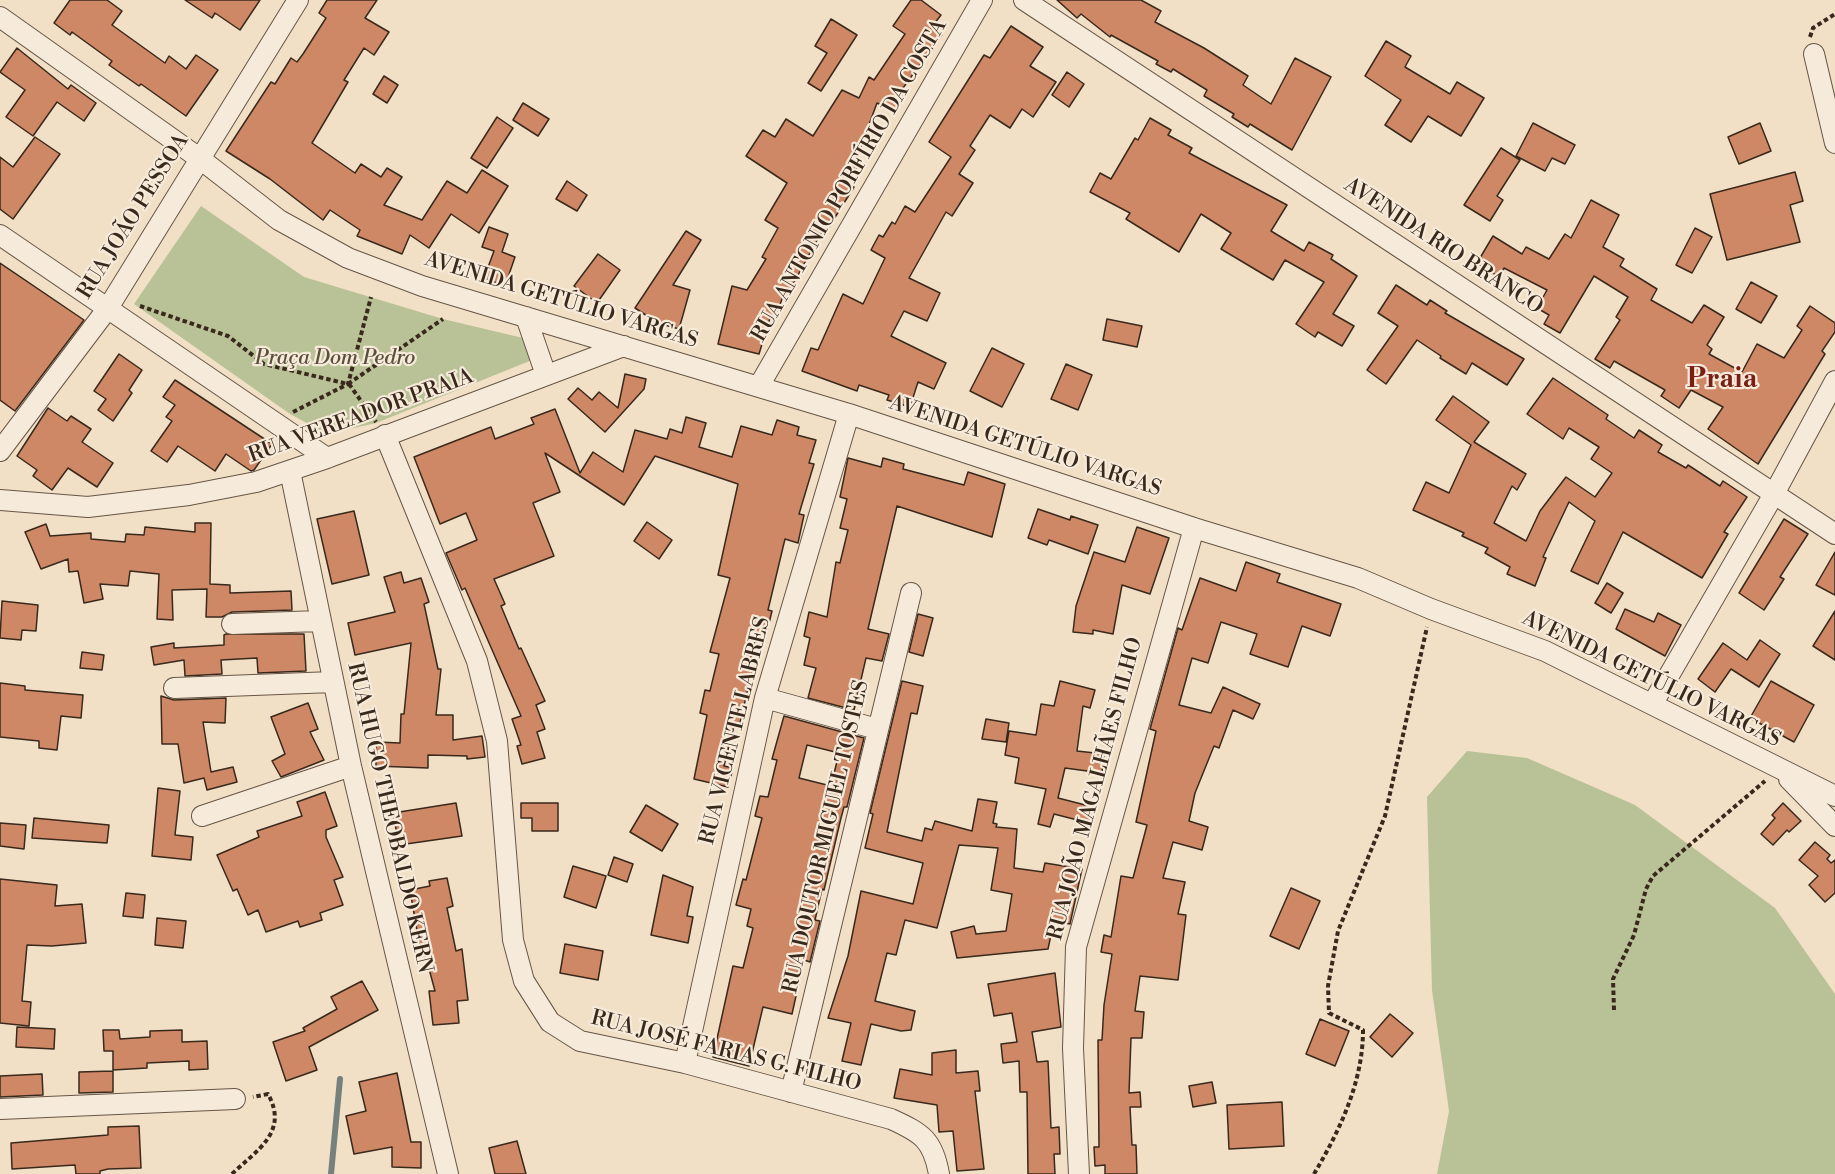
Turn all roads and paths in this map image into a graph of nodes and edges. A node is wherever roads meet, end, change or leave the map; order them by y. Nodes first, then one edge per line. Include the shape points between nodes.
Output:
1 (298, 0) edge
2 (982, 0) edge
3 (1035, 4) edge
4 (1835, 14) edge
5 (0, 17) edge
6 (1814, 54) joint
7 (1835, 143) edge
8 (199, 158) junction
9 (0, 235) edge
10 (371, 297) dead end
11 (134, 304) dead end
12 (108, 308) junction
13 (526, 317) junction
14 (443, 319) dead end
15 (624, 346) junction
16 (546, 375) junction
17 (1835, 381) edge
18 (348, 384) junction
19 (759, 386) junction
20 (290, 414) dead end
21 (849, 414) junction
22 (381, 429) junction
23 (0, 451) edge
24 (327, 458) junction
25 (290, 471) junction
26 (1774, 494) junction
27 (0, 501) edge
28 (1194, 528) junction
29 (1835, 534) edge
30 (910, 593) dead end
31 (1431, 609) junction
32 (320, 621) junction
33 (232, 624) dead end
34 (333, 682) junction
35 (174, 688) dead end
36 (765, 698) junction
37 (1653, 704) junction
38 (877, 729) junction
39 (351, 766) junction
40 (1780, 769) junction
41 (1835, 796) edge
42 (202, 816) dead end
43 (1835, 826) edge
44 (1614, 1010) dead end
45 (686, 1063) junction
46 (790, 1092) junction
47 (235, 1099) joint
48 (0, 1109) edge
49 (232, 1174) edge
50 (447, 1174) edge
51 (939, 1174) edge
52 (1079, 1174) edge
53 (1314, 1174) edge

1 - 8 street, RUA JOÃO PESSOA
2 - 19 street, RUA ANTONIO PORFÍRIO DA COSTA
3 - 26 street, AVENIDA RIO BRANCO
4 - 6 path via 1813,28 1809,39
5 - 8 street, AVENIDA GETÚLIO VARGAS
6 - 7 street
8 - 12 street, RUA JOÃO PESSOA
8 - 13 street, AVENIDA GETÚLIO VARGAS via 279,220 348,258 422,286
9 - 12 street
10 - 18 path
11 - 18 path via 228,336 264,364
12 - 23 street, RUA JOÃO PESSOA
12 - 24 street
13 - 15 street, AVENIDA GETÚLIO VARGAS
13 - 16 street
14 - 18 path
15 - 16 street, RUA VEREADOR PRAIA
15 - 19 street, AVENIDA GETÚLIO VARGAS
16 - 22 street, RUA VEREADOR PRAIA
17 - 26 street
18 - 20 path
18 - 22 path
19 - 21 street, AVENIDA GETÚLIO VARGAS
21 - 28 street, AVENIDA GETÚLIO VARGAS
21 - 36 street, RUA VICENTE LABRES
22 - 24 street, RUA VEREADOR PRAIA
22 - 45 street, RUA JOSÉ FARIAS G. FILHO via 477,661 497,741 513,940 524,981 550,1022 580,1041
24 - 25 street, RUA VEREADOR PRAIA
25 - 27 street, RUA VEREADOR PRAIA via 189,495 88,507
25 - 32 street, RUA HUGO THEOBALDO KERN
26 - 29 street, AVENIDA RIO BRANCO
26 - 37 street
28 - 31 street, AVENIDA GETÚLIO VARGAS via 1359,578
28 - 52 street, RUA JOÃO MAGALHÃES FILHO via 1076,947 1073,1048
30 - 38 street, RUA DOUTOR MIGUEL TOSTES
31 - 37 street, AVENIDA GETÚLIO VARGAS via 1545,651
31 - 53 path via 1385,816 1338,931 1328,987 1329,1012 1362,1030 1363,1045 1351,1101
32 - 33 street
32 - 34 street, RUA HUGO THEOBALDO KERN
34 - 35 street
34 - 39 street, RUA HUGO THEOBALDO KERN
36 - 38 street
36 - 45 street, RUA VICENTE LABRES
37 - 40 street, AVENIDA GETÚLIO VARGAS
38 - 46 street, RUA DOUTOR MIGUEL TOSTES
39 - 42 street
39 - 50 street, RUA HUGO THEOBALDO KERN
40 - 41 street, AVENIDA GETÚLIO VARGAS
40 - 43 street
40 - 44 path via 1653,876 1634,935 1613,979
45 - 46 street, RUA JOSÉ FARIAS G. FILHO
46 - 51 street, RUA JOSÉ FARIAS G. FILHO via 891,1119 920,1132 936,1153
47 - 48 street
47 - 49 path via 268,1094 276,1108 273,1132

